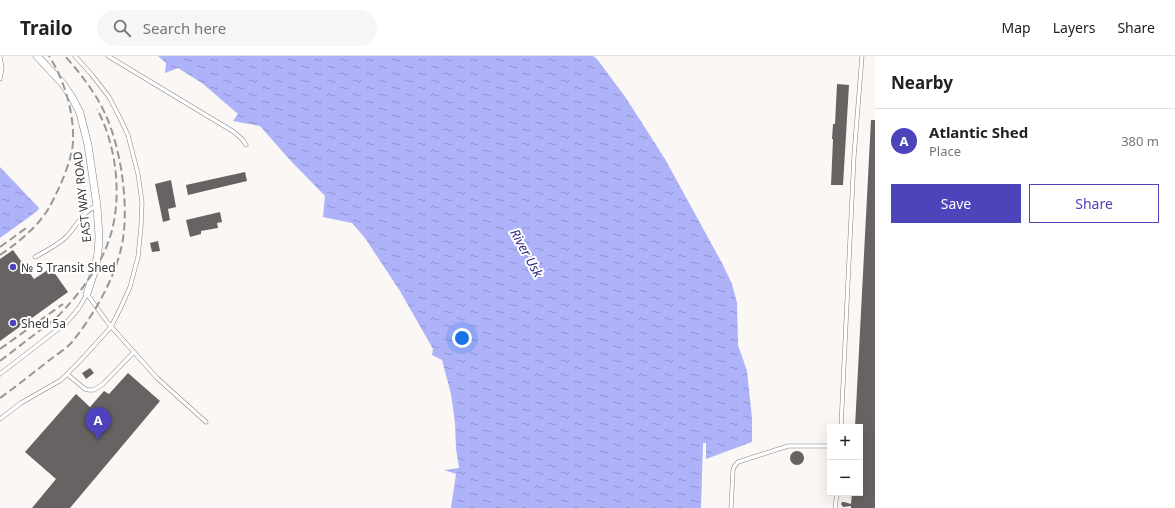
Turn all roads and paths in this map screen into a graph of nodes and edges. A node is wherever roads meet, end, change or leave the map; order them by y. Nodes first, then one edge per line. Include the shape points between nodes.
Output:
1 (37, 56) edge
2 (75, 56) edge
3 (108, 56) edge
4 (862, 56) edge
5 (0, 57) edge
6 (0, 78) edge
7 (246, 145) dead end
8 (97, 206) junction
9 (35, 257) dead end
10 (87, 294) junction
11 (111, 327) junction
12 (134, 352) junction
13 (0, 374) edge
14 (67, 374) junction
15 (0, 420) edge
16 (206, 422) dead end
17 (841, 424) edge
18 (827, 446) edge
19 (836, 496) edge
20 (731, 508) edge
21 (836, 508) edge

1 - 8 street, EAST WAY ROAD via 63,84 77,105 90,155
2 - 11 lane via 109,97 122,121 133,150 140,188 142,220 136,262 130,287
3 - 7 lane via 229,129
4 - 17 lane via 854,156
5 - 6 lane
8 - 9 lane via 84,214 58,244
8 - 10 street, EAST WAY ROAD via 99,245
10 - 11 lane
10 - 13 lane via 76,313 66,323
11 - 12 lane
11 - 14 lane
12 - 14 lane via 94,390 85,389
12 - 16 lane via 164,384
14 - 15 lane via 21,403
18 - 20 lane via 788,446 738,462 733,470
19 - 21 lane

